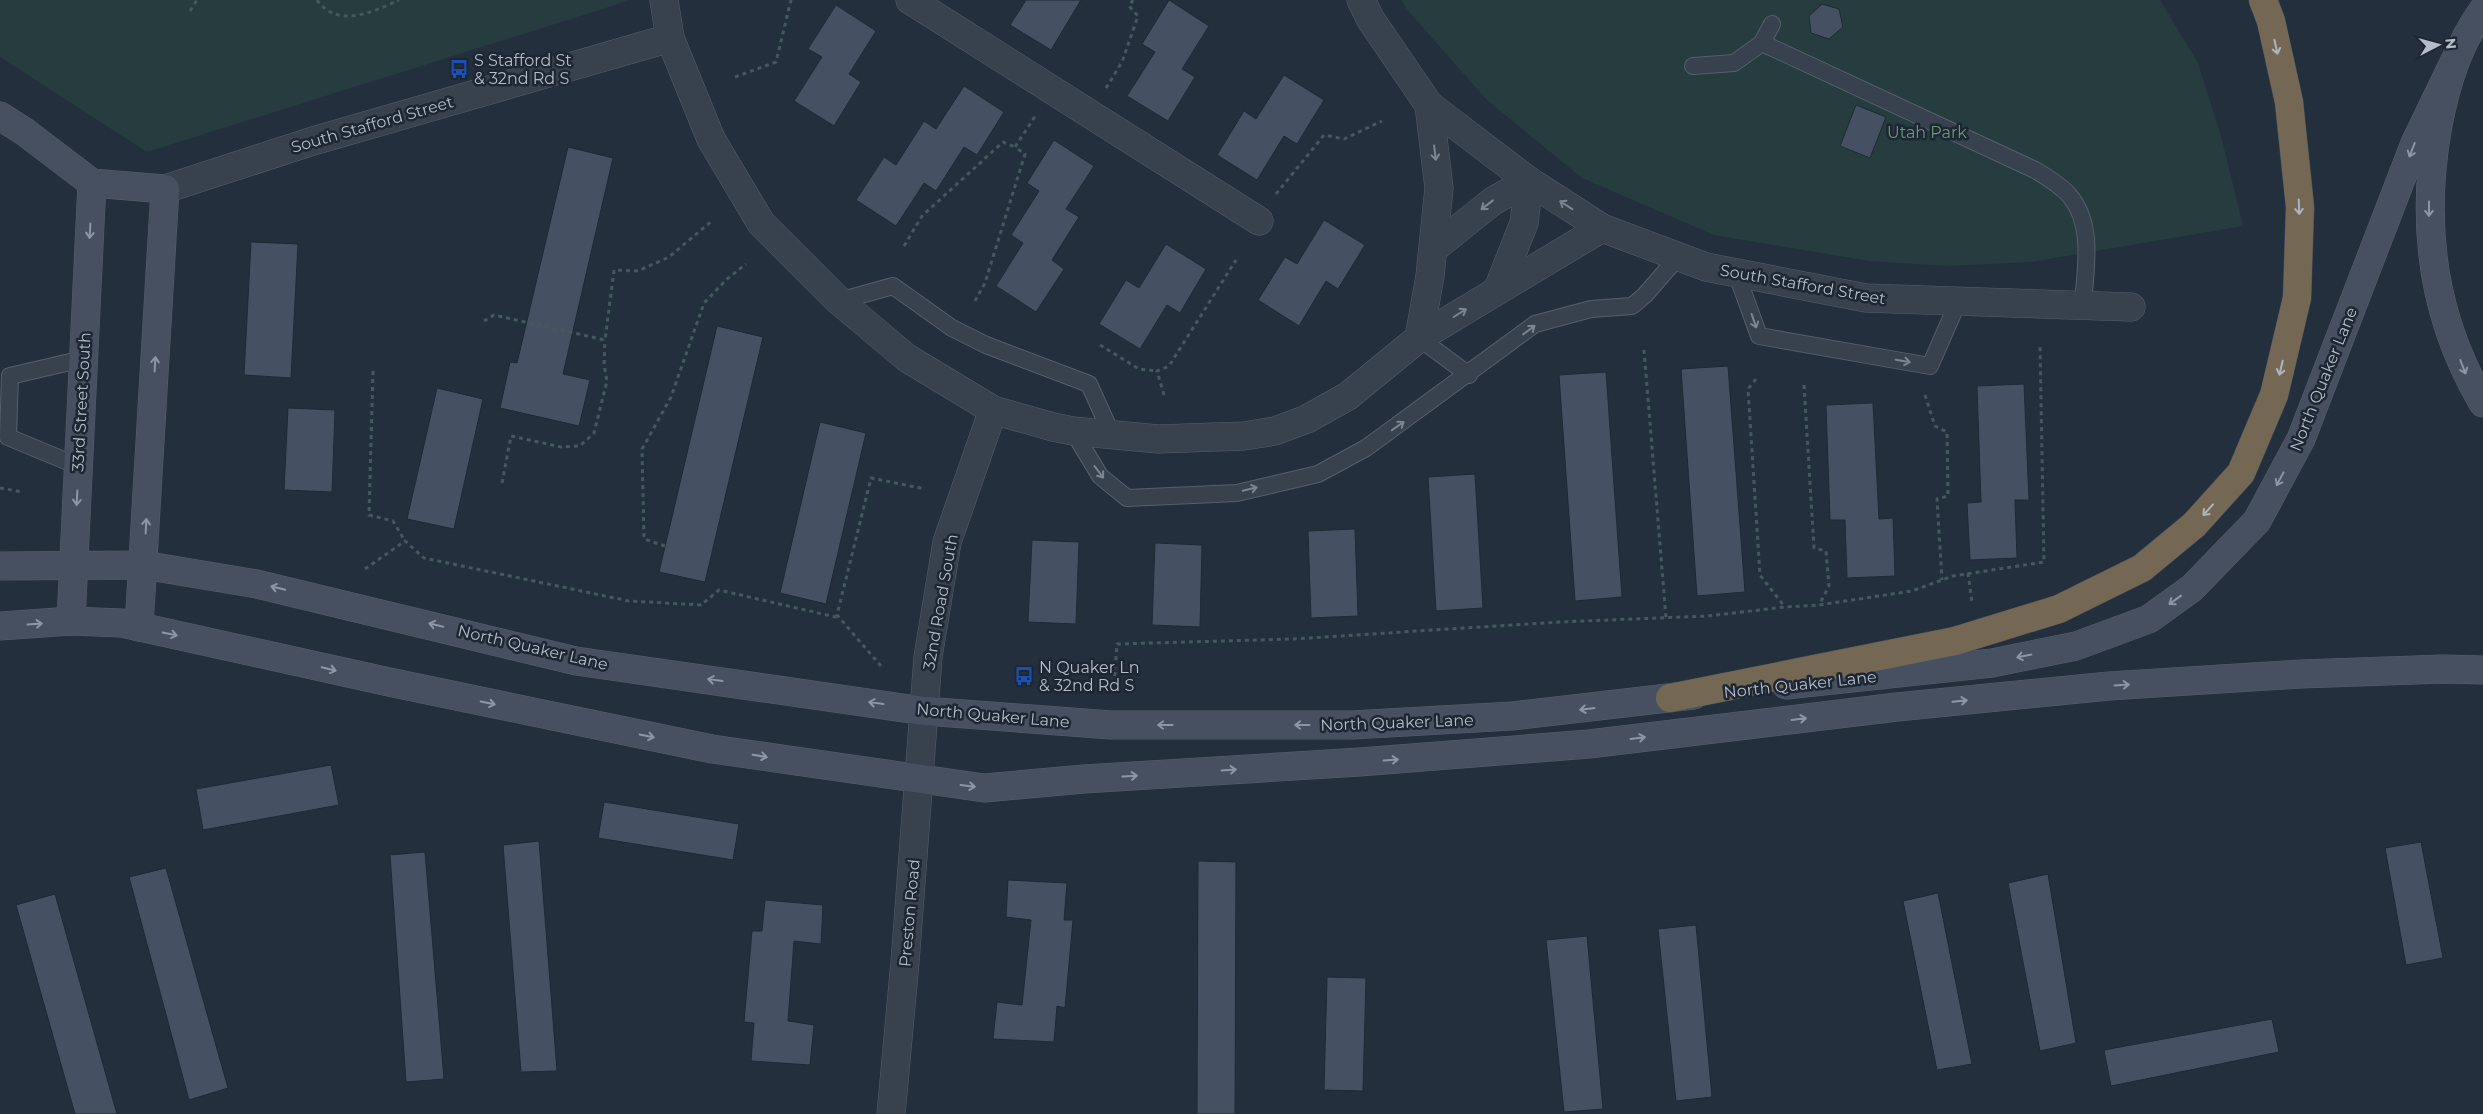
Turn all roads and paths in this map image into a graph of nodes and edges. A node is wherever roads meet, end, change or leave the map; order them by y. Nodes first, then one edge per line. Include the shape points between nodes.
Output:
1 (197, 0) edge
2 (317, 0) edge
3 (399, 0) edge
4 (664, 0) edge
5 (791, 0) edge
6 (910, 0) edge
7 (1133, 0) edge
8 (1360, 0) edge
9 (2263, 0) edge
10 (2483, 10) edge
11 (190, 11) dead end
12 (1772, 24) dead end
13 (670, 38) junction
14 (1762, 44) junction
15 (2456, 58) junction
16 (1693, 66) dead end
17 (735, 77) dead end
18 (1104, 91) dead end
19 (1429, 104) junction
20 (1037, 114) dead end
21 (0, 116) edge
22 (1382, 121) dead end
23 (1015, 147) junction
24 (1529, 181) junction
25 (92, 182) junction
26 (165, 189) junction
27 (1276, 196) dead end
28 (713, 220) dead end
29 (1259, 221) dead end
30 (1602, 228) junction
31 (904, 246) dead end
32 (1433, 249) junction
33 (1677, 258) junction
34 (1236, 260) dead end
35 (746, 264) dead end
36 (1737, 274) junction
37 (1498, 289) junction
38 (839, 301) junction
39 (975, 301) dead end
40 (1958, 302) junction
41 (2083, 305) junction
42 (2131, 307) dead end
43 (484, 321) dead end
44 (1419, 338) junction
45 (605, 340) junction
46 (1100, 345) dead end
47 (2040, 345) dead end
48 (1644, 350) dead end
49 (83, 360) junction
50 (373, 371) dead end
51 (1156, 371) junction
52 (1469, 375) junction
53 (1756, 379) dead end
54 (1804, 385) dead end
55 (1164, 395) dead end
56 (1926, 395) dead end
57 (2483, 403) edge
58 (993, 410) junction
59 (1073, 431) junction
60 (1112, 435) junction
61 (78, 466) junction
62 (502, 483) dead end
63 (0, 488) edge
64 (925, 489) dead end
65 (23, 492) dead end
66 (405, 541) junction
67 (665, 546) dead end
68 (74, 564) junction
69 (143, 565) junction
70 (0, 566) edge
71 (365, 569) dead end
72 (1968, 573) junction
73 (1942, 580) junction
74 (1972, 602) dead end
75 (1819, 605) junction
76 (1784, 607) junction
77 (840, 618) junction
78 (1666, 618) junction
79 (71, 621) junction
80 (0, 626) edge
81 (138, 627) junction
82 (881, 666) dead end
83 (2483, 670) edge
84 (1114, 684) dead end
85 (1670, 698) junction
86 (924, 711) junction
87 (920, 780) junction
88 (891, 1114) edge

1 - 11 path
2 - 3 path via 323,9 338,16 367,14
4 - 13 street
5 - 17 path via 776,62
6 - 29 street
7 - 18 path via 1129,6 1138,16 1122,62
8 - 19 street
9 -> 85 highway via 2289,102 2300,207 2297,298 2274,395 2242,473 2194,525 2142,568 2059,609 1955,641
10 - 15 main road
12 - 14 lane
13 - 26 street, South Stafford Street via 313,141
13 - 38 street via 711,139 761,223
14 - 16 lane via 1734,63
14 - 41 lane via 2035,170 2056,183 2069,195 2084,226 2087,242
15 -> 57 main road via 2433,151 2429,236 2444,317 2466,375
15 -> 85 main road, North Quaker Lane via 2415,143 2302,439 2257,521 2192,588 2149,619 2076,646 1992,663
19 - 24 street, South Stafford Street
19 -> 32 street via 1439,188
20 - 23 path
21 - 25 main road
22 - 27 path via 1344,139 1324,134
23 - 31 path via 1002,142 922,216
23 - 39 path via 1025,154 985,283
30 -> 24 street, South Stafford Street
24 -> 32 street via 1493,201
24 - 37 street via 1524,223
25 - 26 main road, South Stafford Street
25 -> 49 main road, 33rd Street South
69 -> 26 main road
28 - 45 path via 668,257 638,271 614,270
30 - 33 street, South Stafford Street
30 - 37 street
32 - 44 street
33 - 36 street, South Stafford Street
52 -> 33 lane via 1535,324 1591,309 1632,306
34 - 51 path via 1169,366
35 - 67 path via 726,279 704,303 671,397 642,449 644,539
36 - 40 street, South Stafford Street via 1866,298
36 -> 40 lane via 1759,336 1930,366
44 -> 37 street
38 - 58 street via 907,358
38 - 60 lane via 893,286 952,328 986,345 1089,384
40 - 41 street, South Stafford Street
41 - 42 street, South Stafford Street
43 - 45 path via 494,315
44 - 52 lane
44 - 60 street via 1348,396 1307,419 1275,430 1244,436 1158,439
45 - 62 path via 607,381 594,433 580,446 561,447 511,436
46 - 51 path via 1140,369
47 - 72 path via 2044,562
48 - 78 path
49 - 61 main road, 33rd Street South
49 - 61 lane via 10,376 8,436
50 - 66 path via 369,515 393,522
51 - 55 path
59 -> 52 lane via 1100,476 1127,498 1237,493 1318,474 1366,448
53 - 76 path via 1748,389 1760,575
54 - 75 path via 1814,548 1826,551 1829,586
56 - 73 path via 1936,426 1947,432 1948,496 1937,499
58 - 59 street
58 - 86 street, 32nd Road South via 947,542 928,657
59 - 60 street
61 -> 68 main road, 33rd Street South
63 - 65 path
64 - 77 path via 871,478 837,615
66 - 71 path
66 - 77 path via 424,558 629,601 701,605 719,590
68 - 69 main road, North Quaker Lane
68 - 70 main road, North Quaker Lane
68 - 79 main road, 33rd Street South
69 - 81 main road
86 -> 69 main road, North Quaker Lane via 576,661 257,584
72 - 73 path
72 - 74 path
73 - 75 path via 1912,591
75 - 76 path
76 - 78 path
77 - 82 path
78 - 84 path via 1293,639 1117,644
80 -> 79 main road, North Quaker Lane
79 - 81 main road, North Quaker Lane via 122,623
81 -> 87 main road, North Quaker Lane via 712,749
87 -> 83 main road, North Quaker Lane via 984,788 1580,745 1897,707 2108,686 2302,674
85 -> 86 main road, North Quaker Lane via 1584,710 1352,725 1111,725
86 - 87 street, Preston Road
87 - 88 street, Preston Road

